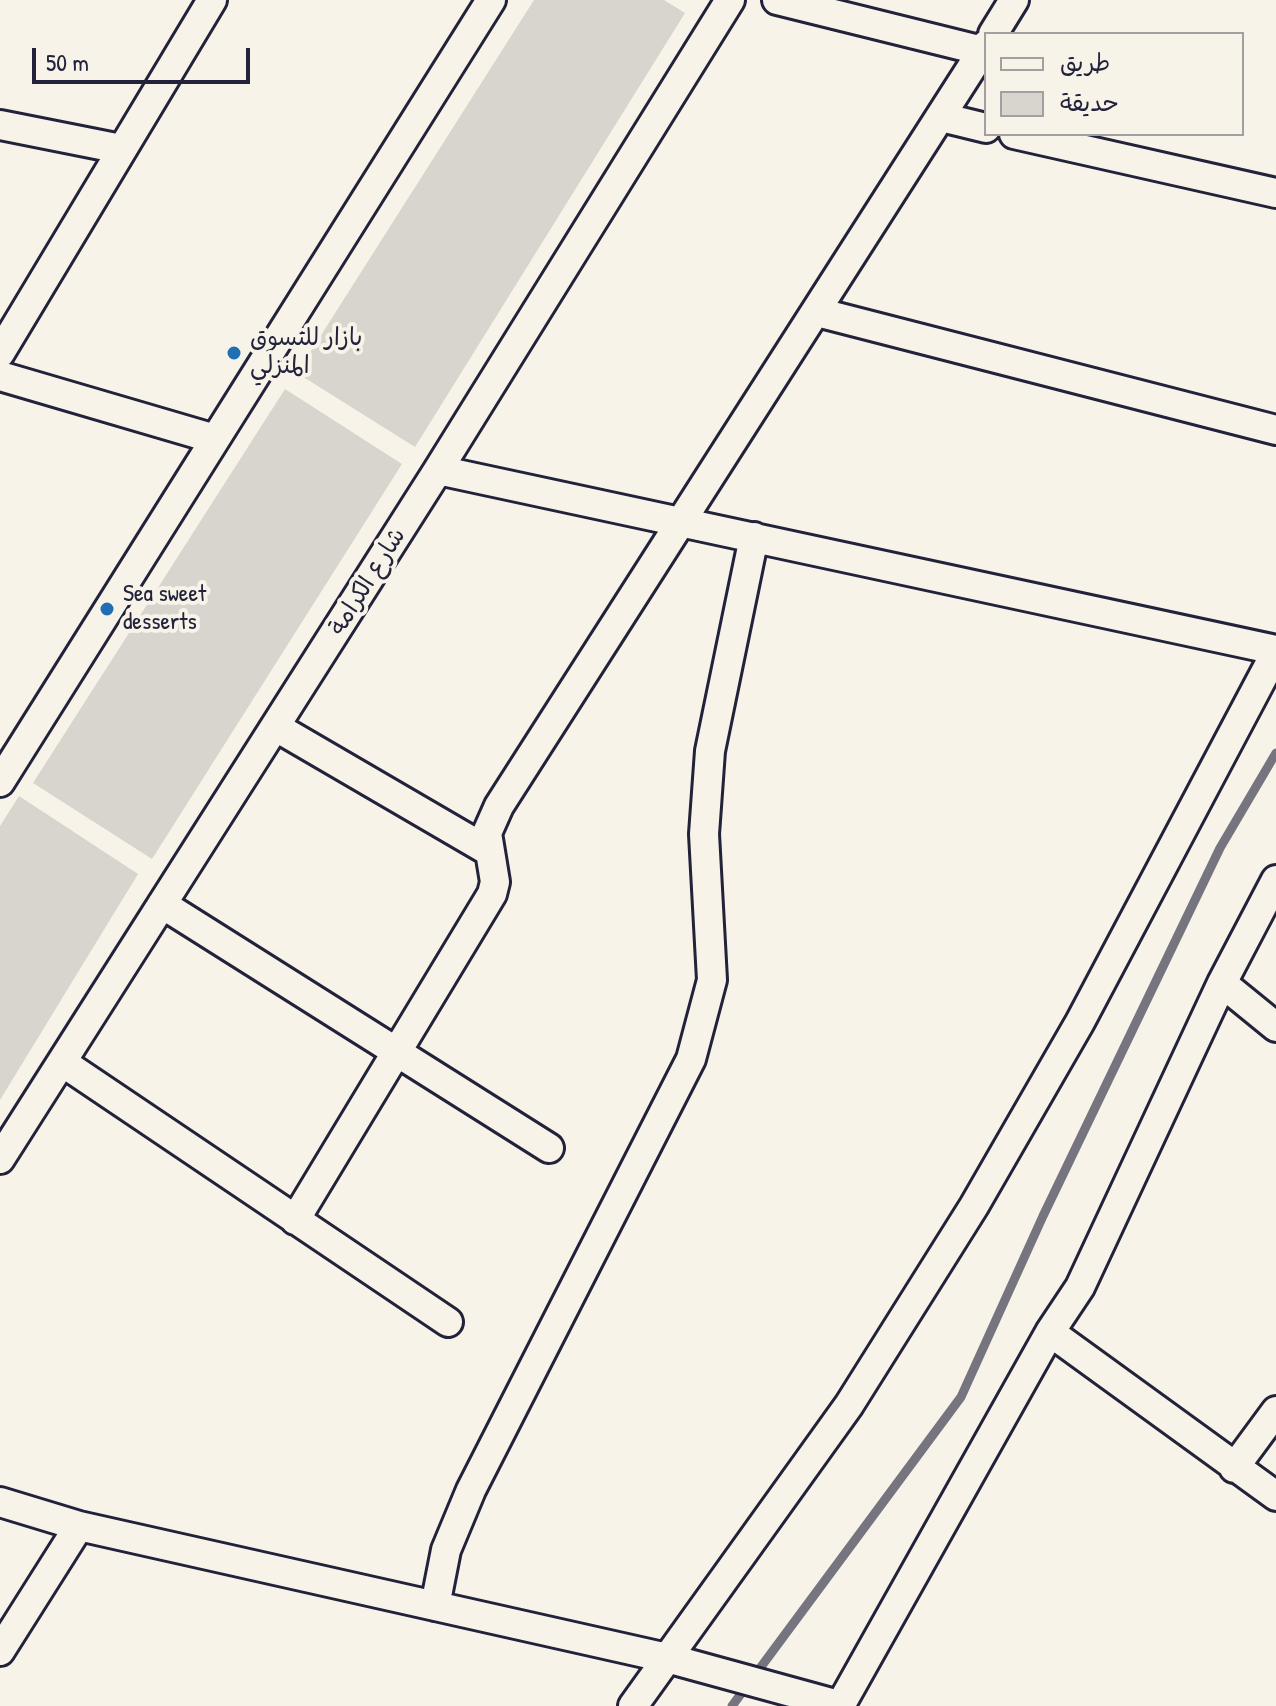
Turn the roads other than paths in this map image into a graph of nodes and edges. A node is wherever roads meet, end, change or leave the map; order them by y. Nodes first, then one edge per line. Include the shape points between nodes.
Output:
1 (212, 0) edge
2 (491, 0) edge
3 (730, 0) edge
4 (777, 0) edge
5 (1014, 0) edge
6 (994, 32) edge
7 (984, 42) edge
8 (984, 48) edge
9 (941, 117) junction
10 (0, 125) edge
11 (984, 128) edge
12 (1023, 136) edge
13 (121, 149) junction
14 (1276, 193) edge
15 (817, 312) junction
16 (0, 353) edge
17 (0, 376) edge
18 (1276, 430) edge
19 (215, 439) junction
20 (438, 470) junction
21 (682, 522) junction
22 (754, 537) junction
23 (1276, 651) edge
24 (276, 727) junction
25 (0, 782) edge
26 (487, 850) junction
27 (1276, 880) edge
28 (162, 904) junction
29 (1222, 983) junction
30 (1276, 1027) edge
31 (396, 1052) junction
32 (62, 1062) junction
33 (549, 1148) dead end
34 (0, 1159) edge
35 (295, 1220) junction
36 (448, 1322) dead end
37 (1050, 1332) junction
38 (1276, 1411) edge
39 (1234, 1468) junction
40 (1276, 1496) edge
41 (0, 1502) edge
42 (79, 1526) junction
43 (435, 1606) junction
44 (0, 1651) edge
45 (667, 1658) junction
46 (633, 1706) edge
47 (841, 1706) edge

1 - 13 street
2 - 19 street
3 - 20 street, شارع الكرامة
4 - 7 street
5 - 6 street
8 - 9 street
9 - 11 street
9 - 15 street
10 - 13 street
12 - 14 street
13 - 16 street
15 - 18 street
15 - 21 street
17 - 19 street
19 - 25 street
20 - 21 street
20 - 24 street, شارع الكرامة
21 - 22 street
21 - 26 street via 499,806 487,833
22 - 23 street
22 - 43 street via 710,751 704,834 712,980 691,1059 471,1490 446,1550
23 - 45 street via 1080,1022 974,1206 849,1405
24 - 26 street
24 - 28 street, شارع الكرامة
26 - 31 street via 495,882 492,894
27 - 29 street
28 - 31 street
28 - 32 street, شارع الكرامة
29 - 30 street
29 - 37 street via 1080,1287
31 - 33 street
31 - 35 street
32 - 34 street, شارع الكرامة
32 - 35 street
35 - 36 street
37 - 39 street
37 - 47 street
38 - 39 street
39 - 40 street
41 - 42 street
42 - 43 street
42 - 44 street
43 - 45 street
45 - 46 street
45 - 47 street

